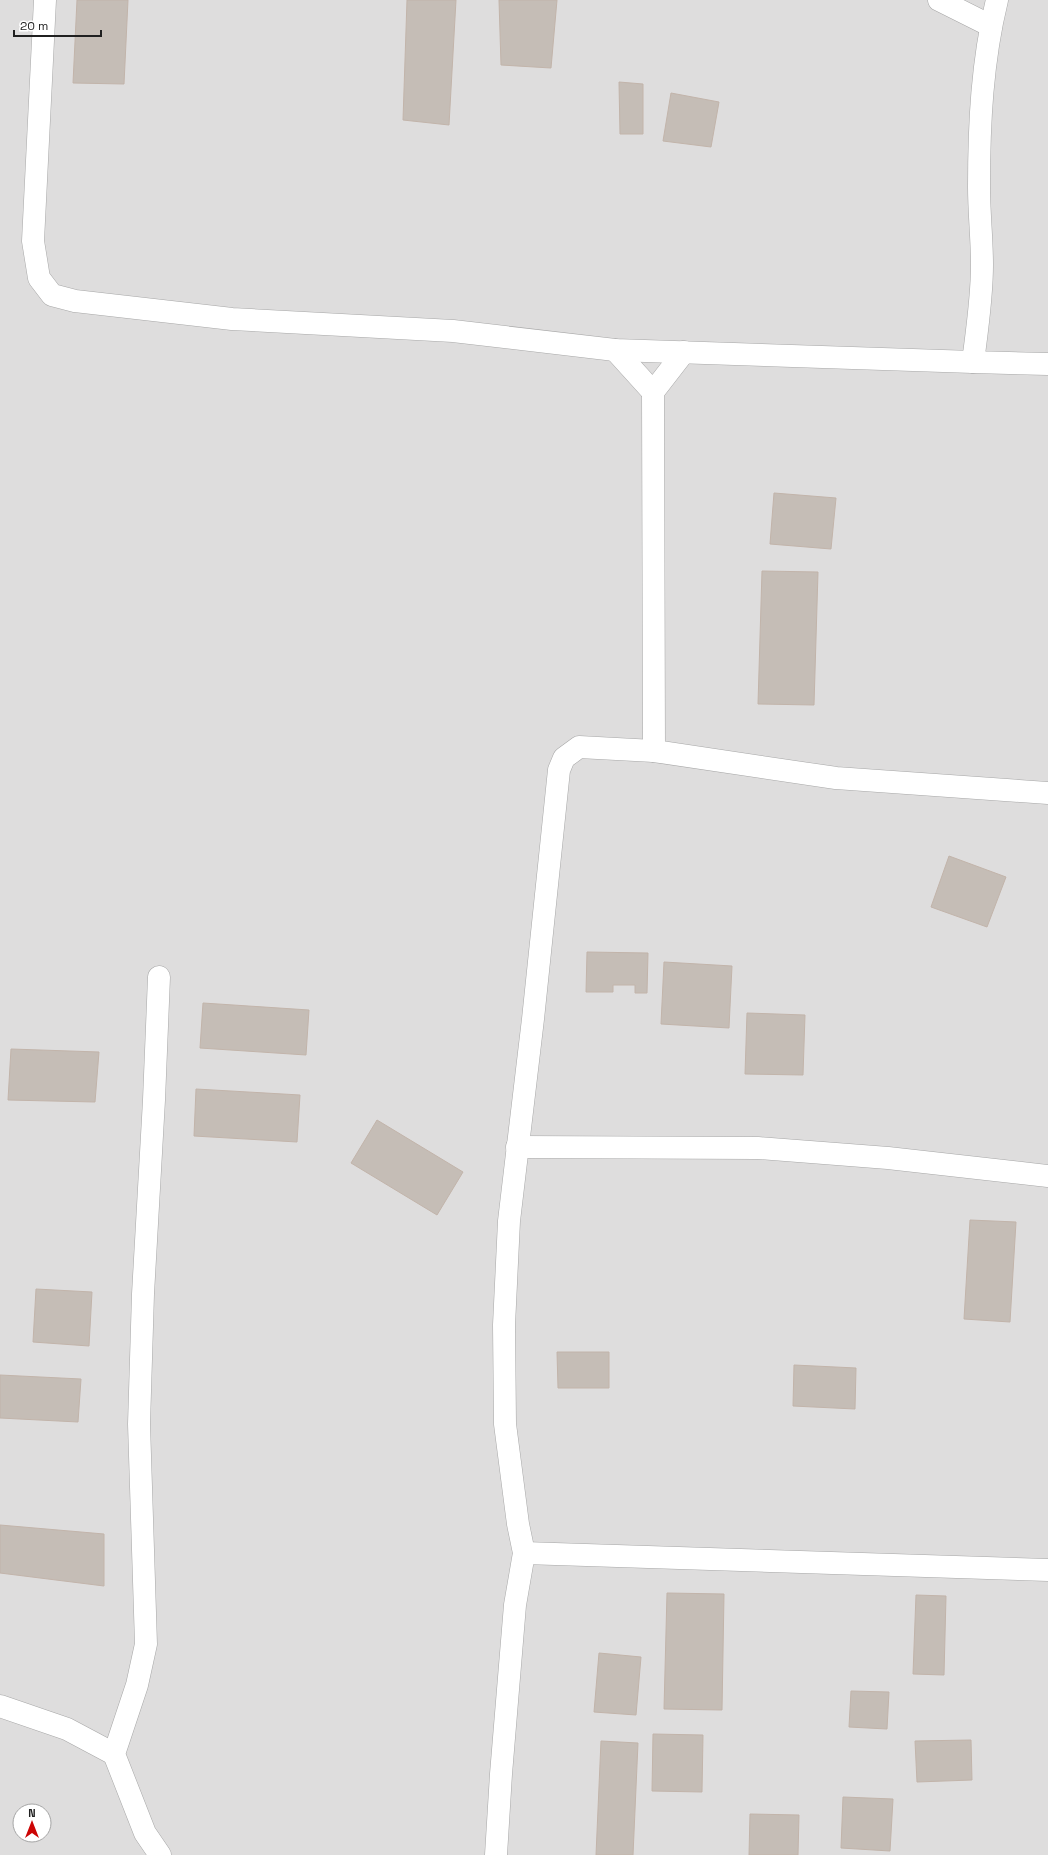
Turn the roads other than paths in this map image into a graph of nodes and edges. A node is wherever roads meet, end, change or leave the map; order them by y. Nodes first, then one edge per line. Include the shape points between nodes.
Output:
1 (45, 0) edge
2 (939, 0) edge
3 (997, 0) edge
4 (991, 26) junction
5 (615, 350) junction
6 (684, 352) junction
7 (973, 362) junction
8 (1048, 364) edge
9 (653, 392) junction
10 (654, 751) junction
11 (1048, 793) edge
12 (159, 977) dead end
13 (517, 1147) junction
14 (1048, 1176) edge
15 (524, 1554) junction
16 (1048, 1570) edge
17 (0, 1706) edge
18 (114, 1754) junction
19 (160, 1855) edge
20 (496, 1855) edge

1 - 5 street via 33,241 40,278 52,295 74,301 232,319 453,331
2 - 4 street
3 - 4 street
4 - 7 street via 982,89 979,187 981,308
5 - 6 street
5 - 9 street
6 - 7 street
6 - 9 street
7 - 8 street
9 - 10 street
10 - 11 street via 836,778
10 - 13 street via 579,747 564,758 559,770
12 - 18 street via 139,1424 146,1644 137,1685
13 - 14 street via 758,1148 888,1158
13 - 15 street via 508,1229 504,1325 505,1424
15 - 16 street
15 - 20 street via 515,1605
17 - 18 street via 67,1729
18 - 19 street via 145,1833

